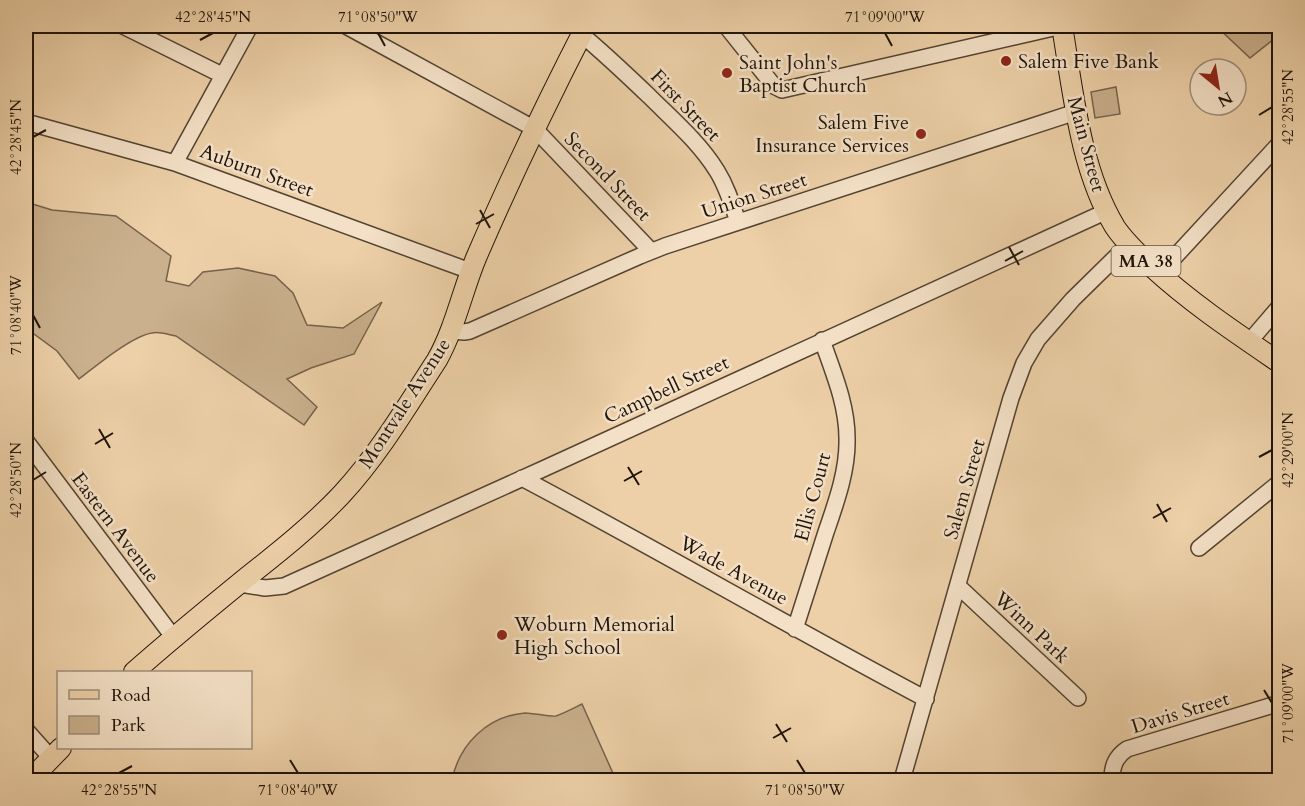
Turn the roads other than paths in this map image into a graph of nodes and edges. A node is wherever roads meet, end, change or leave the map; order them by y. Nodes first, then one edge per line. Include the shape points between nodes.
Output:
1 (123, 26) edge
2 (250, 26) edge
3 (346, 26) edge
4 (726, 26) edge
5 (1062, 26) edge
6 (583, 30) edge
7 (222, 75) junction
8 (1076, 112) junction
9 (26, 122) edge
10 (535, 129) junction
11 (1280, 143) edge
12 (175, 162) junction
13 (1107, 211) junction
14 (738, 222) junction
15 (1129, 244) junction
16 (651, 251) junction
17 (470, 271) junction
18 (1159, 274) junction
19 (1280, 306) edge
20 (451, 331) junction
21 (822, 340) junction
22 (1249, 342) junction
23 (1280, 363) edge
24 (26, 441) edge
25 (522, 478) junction
26 (1280, 482) edge
27 (1199, 548) dead end
28 (240, 584) junction
29 (958, 586) junction
30 (795, 629) junction
31 (174, 638) junction
32 (135, 671) edge
33 (1078, 698) dead end
34 (926, 699) junction
35 (1280, 703) edge
36 (26, 730) edge
37 (56, 753) edge
38 (30, 780) edge
39 (902, 780) edge
40 (1112, 780) edge

1 - 7 street
2 - 7 street
3 - 10 street, Second Street
4 - 5 street via 774,86 782,90
5 - 8 main road, Main Street / MA 38
6 - 10 main road, Montvale Avenue
6 - 14 street, First Street via 712,163 729,194
7 - 12 street
8 - 13 main road, Main Street / MA 38 via 1090,169
8 - 14 street, Union Street
9 - 12 street, Auburn Street
10 - 16 street, Second Street
10 - 17 main road, Montvale Avenue
11 - 18 street
12 - 17 street, Auburn Street
13 - 15 main road, Main Street / MA 38
13 - 21 street, Campbell Street
14 - 16 street, Union Street
15 - 18 main road, Main Street / MA 38
15 - 29 street, Salem Street via 1073,299 1024,363
16 - 20 street, Union Street via 470,330
17 - 20 main road, Montvale Avenue
18 - 22 main road, Main Street / MA 38
19 - 22 street
20 - 28 main road, Montvale Avenue via 437,360 355,479 330,506
21 - 25 street, Campbell Street
21 - 30 street, Ellis Court via 845,414 847,454
22 - 23 main road, Main Street / MA 38
24 - 31 street, Eastern Avenue
25 - 28 street, Campbell Street via 284,585 265,588
25 - 30 street, Wade Avenue
26 - 27 street
28 - 31 main road, Montvale Avenue
29 - 33 street, Winn Park
29 - 34 street, Salem Street
30 - 34 street, Wade Avenue
31 - 32 main road, Montvale Avenue
34 - 39 street, Salem Street
35 - 40 street, Davis Street via 1127,749 1114,763
36 - 37 street
37 - 38 main road

